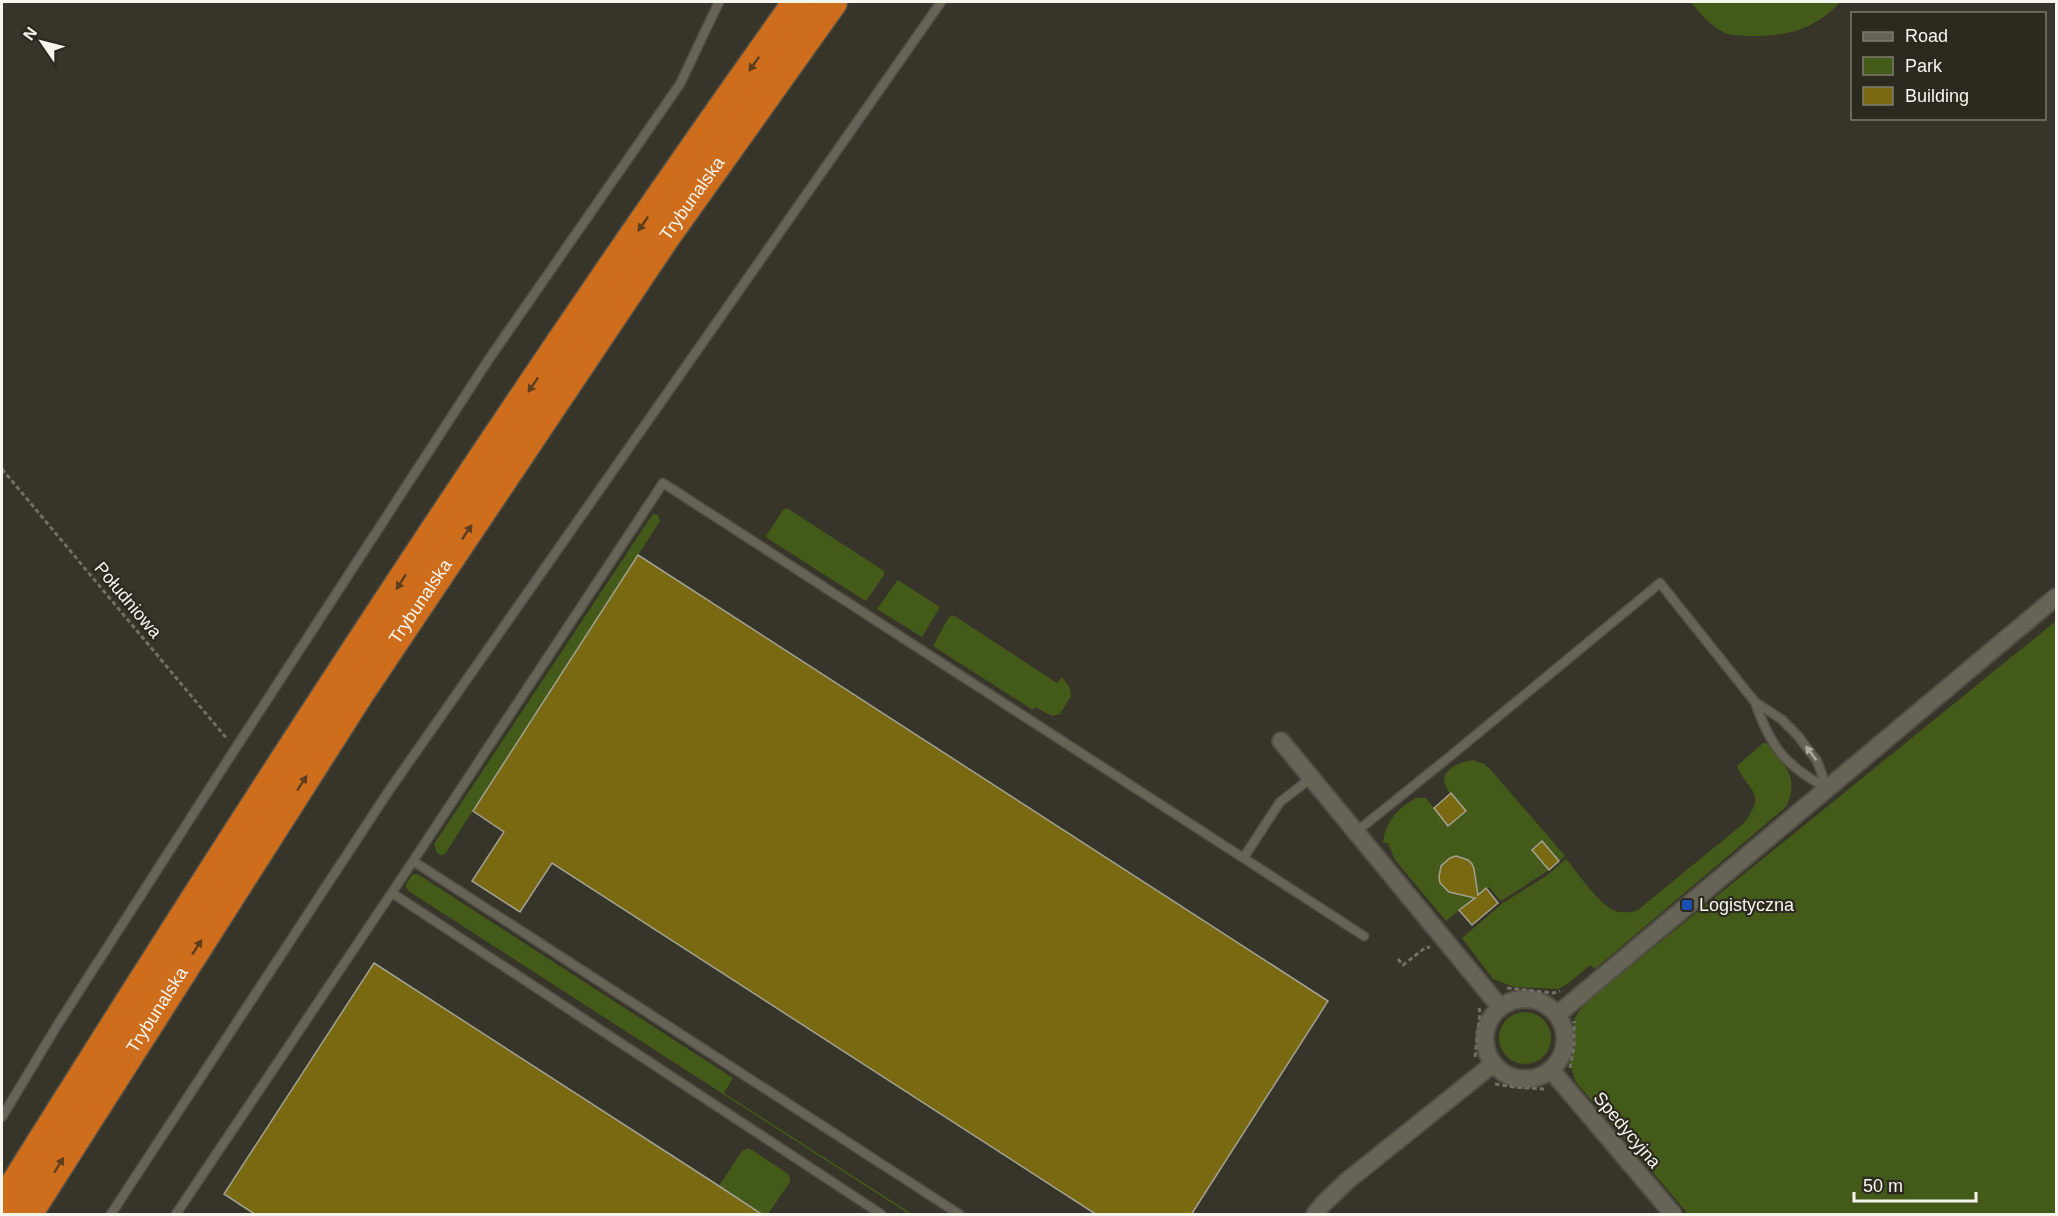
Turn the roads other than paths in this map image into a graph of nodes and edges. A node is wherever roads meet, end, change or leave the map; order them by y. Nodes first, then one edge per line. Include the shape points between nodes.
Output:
1 (719, 2) edge
2 (832, 2) edge
3 (941, 2) edge
4 (793, 9) edge
5 (2056, 597) edge
6 (1755, 702) junction
7 (1281, 741) dead end
8 (1311, 778) junction
9 (1827, 788) junction
10 (1356, 832) junction
11 (1244, 856) junction
12 (413, 861) junction
13 (392, 893) junction
14 (1364, 936) dead end
15 (1500, 1007) junction
16 (1558, 1014) junction
17 (1493, 1064) junction
18 (1551, 1070) junction
19 (2, 1117) edge
20 (2, 1206) edge
21 (27, 1215) edge
22 (111, 1215) edge
23 (176, 1215) edge
24 (881, 1215) edge
25 (959, 1215) edge
26 (1315, 1215) edge
27 (1673, 1215) edge

1 - 19 lane via 680,84 489,359 58,1024
21 -> 2 highway, Trybunalska via 366,683 664,238
3 - 22 lane via 388,792
4 -> 20 highway, Trybunalska via 443,518 133,996
5 - 9 street
9 -> 6 lane via 1817,761 1798,736
6 - 9 lane via 1766,734 1790,763
6 - 10 lane via 1660,583
7 - 8 street
8 - 10 street
8 - 11 lane via 1280,802
9 - 16 street
10 - 15 street
11 - 12 lane via 663,483
11 - 14 lane
12 - 13 lane
12 - 25 lane
13 - 23 lane
13 - 24 lane
15 - 16 street via 1530,998
15 - 17 street via 1491,1016 1484,1040
16 - 18 street via 1566,1037 1562,1055
17 - 18 street via 1502,1072 1521,1078 1540,1077
17 - 26 street via 1347,1181
18 - 27 street, Spedycyjna

